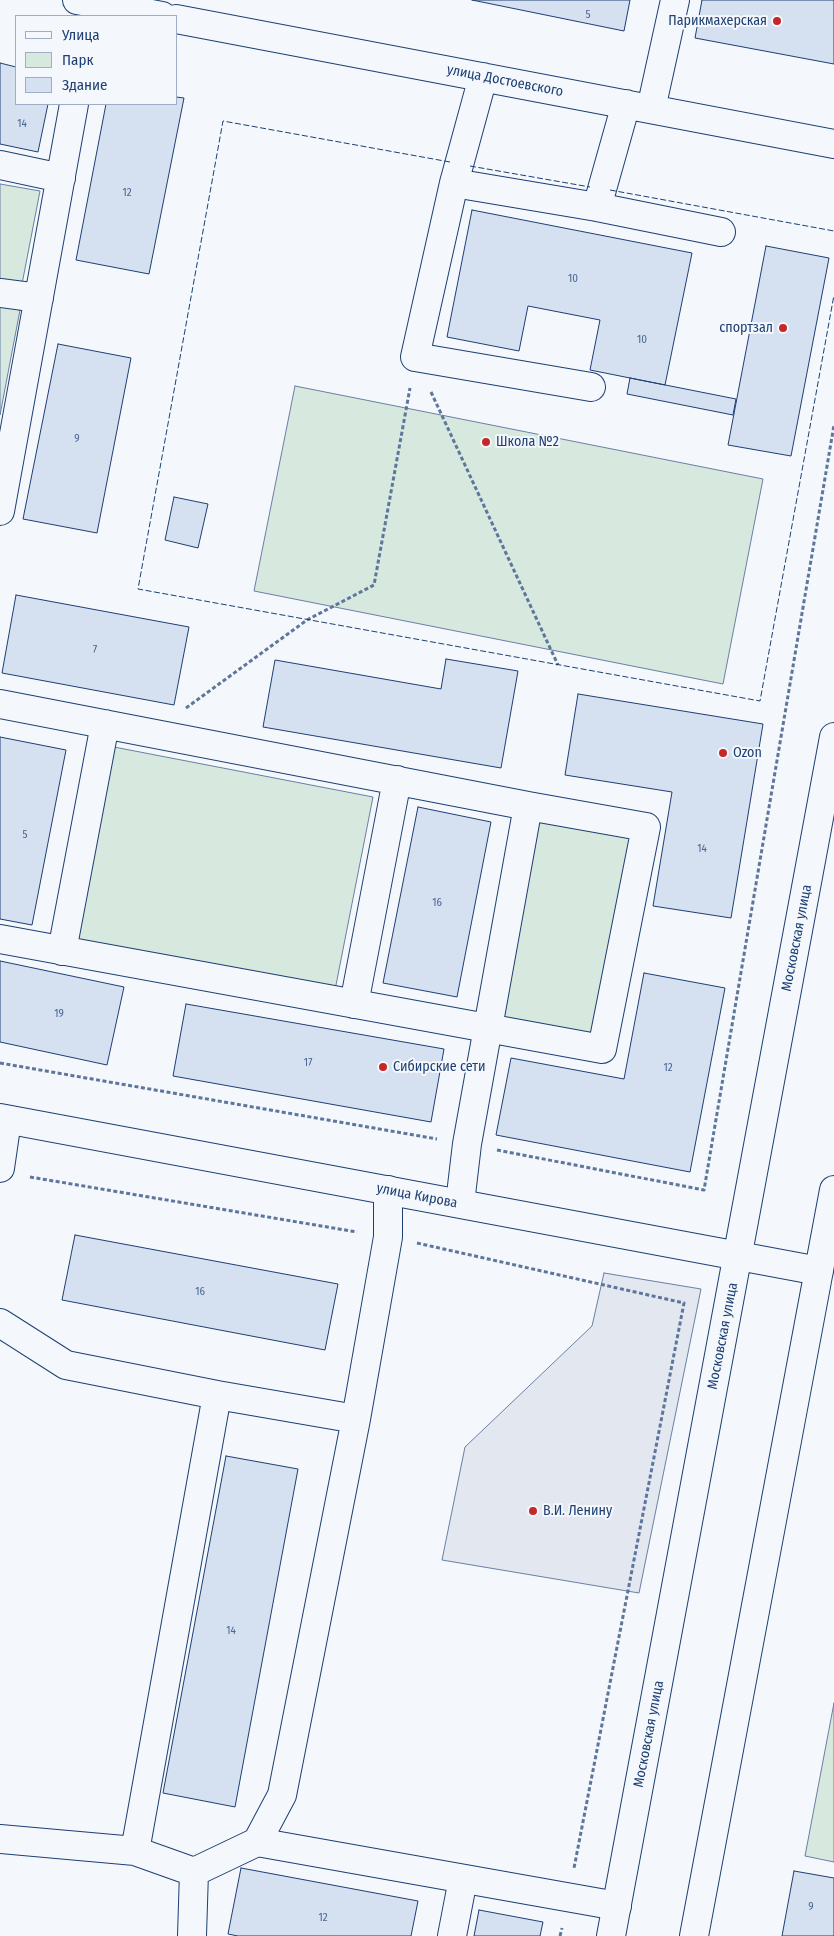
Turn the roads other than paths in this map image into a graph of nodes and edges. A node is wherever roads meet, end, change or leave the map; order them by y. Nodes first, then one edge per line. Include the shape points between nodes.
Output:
1 (675, 0) edge
2 (88, 5) edge
3 (155, 15) edge
4 (178, 19) edge
5 (483, 77) junction
6 (74, 105) edge
7 (639, 106) junction
8 (834, 144) edge
9 (0, 164) edge
10 (61, 178) junction
11 (454, 183) junction
12 (597, 207) junction
13 (721, 232) dead end
14 (0, 293) edge
15 (39, 298) junction
16 (592, 387) dead end
17 (0, 511) edge
18 (0, 704) edge
19 (105, 724) junction
20 (834, 736) edge
21 (397, 780) junction
22 (528, 806) junction
23 (0, 939) edge
24 (62, 951) junction
25 (354, 1004) junction
26 (488, 1029) junction
27 (3, 1119) edge
28 (0, 1168) edge
29 (388, 1190) junction
30 (834, 1190) edge
31 (460, 1203) junction
32 (738, 1256) junction
33 (826, 1273) edge
34 (0, 1323) edge
35 (217, 1395) junction
36 (356, 1418) junction
37 (0, 1839) edge
38 (257, 1842) junction
39 (135, 1851) junction
40 (194, 1872) junction
41 (463, 1879) junction
42 (617, 1906) junction
43 (192, 1936) edge
44 (452, 1936) edge
45 (611, 1936) edge
46 (694, 1936) edge

1 - 7 main road
2 - 3 main road
4 - 5 main road, улица Достоевского
5 - 7 main road, улица Достоевского
5 - 11 main road
6 - 10 main road
7 - 8 main road, улица Достоевского
7 - 12 main road
9 - 10 main road
10 - 15 main road
11 - 12 main road
11 - 16 main road via 415,357
12 - 13 main road
14 - 15 main road
15 - 17 main road
18 - 19 main road
19 - 21 main road
19 - 24 main road
20 - 32 main road, Московская улица
21 - 22 main road
21 - 25 main road
22 - 26 main road
22 - 26 main road via 646,827 602,1050
23 - 24 main road
24 - 25 main road
25 - 26 main road
26 - 31 main road
27 - 28 main road
27 - 29 main road, улица Кирова
29 - 31 main road, улица Кирова
29 - 36 main road via 388,1237
30 - 33 main road
31 - 32 main road, улица Кирова
32 - 33 main road, улица Кирова
32 - 42 main road, Московская улица
33 - 46 main road
34 - 35 main road via 66,1365
35 - 36 main road
35 - 39 main road
36 - 38 main road via 282,1795
37 - 39 main road
38 - 40 main road
38 - 41 main road
39 - 40 main road
40 - 43 main road
41 - 42 main road
41 - 44 main road
42 - 45 main road, Московская улица

